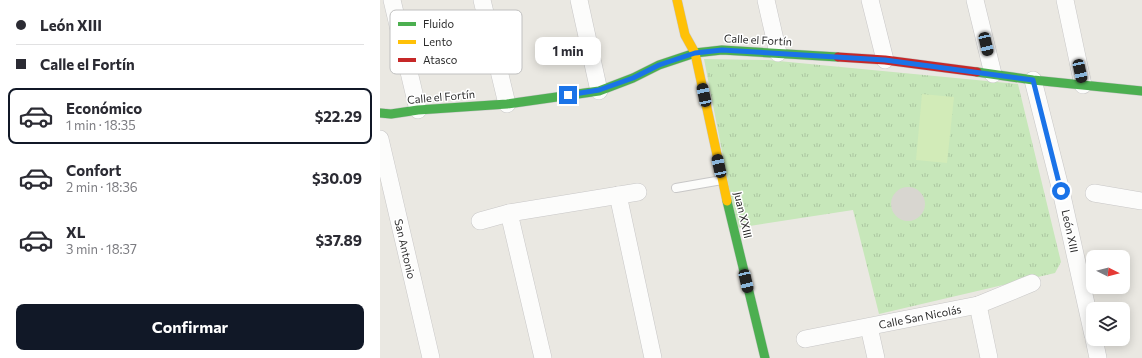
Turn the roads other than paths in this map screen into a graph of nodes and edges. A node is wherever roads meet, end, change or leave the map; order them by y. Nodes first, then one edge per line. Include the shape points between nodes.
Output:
1 (392, 0) edge
2 (482, 0) edge
3 (579, 0) edge
4 (677, 0) edge
5 (766, 0) edge
6 (870, 0) edge
7 (975, 0) edge
8 (1065, 0) edge
9 (394, 10) edge
10 (484, 10) edge
11 (695, 53) junction
12 (778, 53) junction
13 (885, 60) junction
14 (409, 74) edge
15 (500, 74) edge
16 (993, 74) junction
17 (1033, 80) junction
18 (1083, 85) junction
19 (599, 90) junction
20 (1142, 91) edge
21 (507, 104) junction
22 (418, 110) junction
23 (380, 113) edge
24 (380, 139) edge
25 (722, 180) junction
26 (676, 188) dead end
27 (638, 192) dead end
28 (1094, 193) dead end
29 (618, 195) junction
30 (1142, 201) edge
31 (509, 213) junction
32 (480, 221) dead end
33 (1032, 284) dead end
34 (1086, 304) edge
35 (978, 305) junction
36 (869, 327) junction
37 (805, 339) dead end
38 (1095, 346) edge
39 (431, 358) edge
40 (543, 358) edge
41 (653, 358) edge
42 (765, 358) edge
43 (876, 358) edge
44 (989, 358) edge
45 (1098, 358) edge

1 - 9 street
2 - 10 street
3 - 19 street
4 - 11 street, Juan XXIII via 685,35
5 - 12 street
6 - 13 street
7 - 16 street
8 - 18 street
11 - 12 street, Calle el Fortín via 722,50
11 - 19 street, Calle el Fortín
11 - 25 street, Juan XXIII
12 - 13 street, Calle el Fortín
13 - 16 street, Calle el Fortín
14 - 22 street
15 - 21 street
16 - 17 street, Calle el Fortín
17 - 18 street, Calle el Fortín
17 - 34 street, León XIII
18 - 20 street, Calle el Fortín
19 - 21 street, Calle el Fortín
21 - 22 street, Calle el Fortín
22 - 23 street, Calle el Fortín
24 - 39 street, San Antonio
25 - 26 lane
25 - 42 street, Juan XXIII
27 - 29 street
28 - 30 street
29 - 31 street
29 - 41 street
31 - 32 street
31 - 40 street
33 - 35 street, Calle San Nicolás
35 - 36 street, Calle San Nicolás
35 - 44 street
36 - 37 street, Calle San Nicolás
36 - 43 street
38 - 45 street

